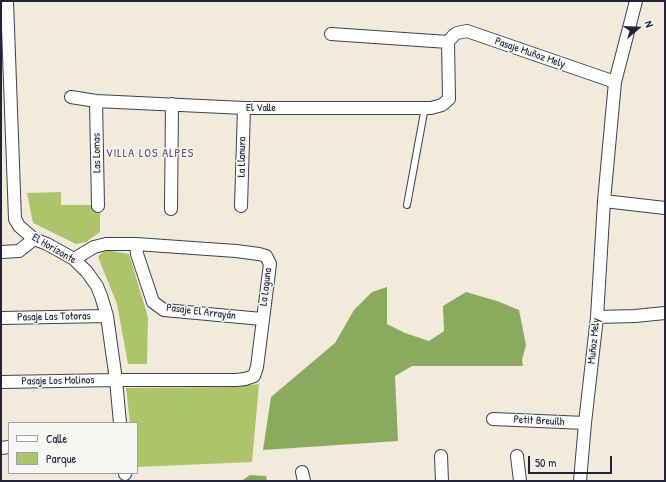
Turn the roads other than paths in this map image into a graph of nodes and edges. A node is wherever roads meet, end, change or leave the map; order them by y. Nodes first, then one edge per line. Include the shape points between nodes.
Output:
1 (7, 1) edge
2 (636, 1) edge
3 (331, 34) dead end
4 (448, 42) junction
5 (615, 82) junction
6 (71, 97) dead end
7 (96, 101) junction
8 (172, 104) junction
9 (244, 108) junction
10 (425, 108) junction
11 (6, 119) edge
12 (7, 194) edge
13 (604, 201) junction
14 (407, 205) dead end
15 (98, 206) dead end
16 (241, 206) dead end
17 (665, 208) edge
18 (171, 209) dead end
19 (34, 239) junction
20 (136, 244) junction
21 (1, 252) edge
22 (74, 259) junction
23 (665, 313) edge
24 (107, 316) junction
25 (597, 317) junction
26 (1, 318) edge
27 (262, 319) junction
28 (116, 380) junction
29 (1, 382) edge
30 (493, 419) dead end
31 (120, 422) edge
32 (585, 423) junction
33 (440, 456) dead end
34 (517, 456) dead end
35 (442, 481) edge
36 (520, 481) edge
37 (580, 481) edge

1 - 11 street, El Horizonte via 11,86
2 - 5 street, Muñoz Mely
3 - 4 street
4 - 5 street, Pasaje Muñoz Mely via 457,33 467,32
4 - 10 street, El Valle via 449,99 438,107
5 - 13 street, Muñoz Mely
6 - 7 street, El Valle
7 - 8 street, El Valle
7 - 15 street, Las Lomas
8 - 9 street, El Valle
8 - 18 street
9 - 10 street, El Valle
9 - 16 street, La Llanura
10 - 14 lane
11 - 12 street, El Horizonte
12 - 19 street, El Horizonte via 14,219
13 - 17 street
13 - 25 street, Muñoz Mely
19 - 21 street via 19,251
19 - 22 street, El Horizonte
20 - 22 street, La Laguna via 106,244 94,247
20 - 27 street, Pasaje El Arrayán via 153,302 164,310
20 - 27 street, La Laguna via 236,250 266,256 270,264
22 - 24 street, El Horizonte via 88,272 97,286
23 - 25 street
24 - 26 street, Pasaje Las Totoras
24 - 28 street, El Horizonte
25 - 32 street, Muñoz Mely
27 - 28 street, La Laguna via 254,376 236,380
28 - 29 street, Pasaje Los Molinos
28 - 31 street, El Horizonte
30 - 32 street, Petit Breuilh
32 - 37 street, Muñoz Mely
33 - 35 street
34 - 36 street

